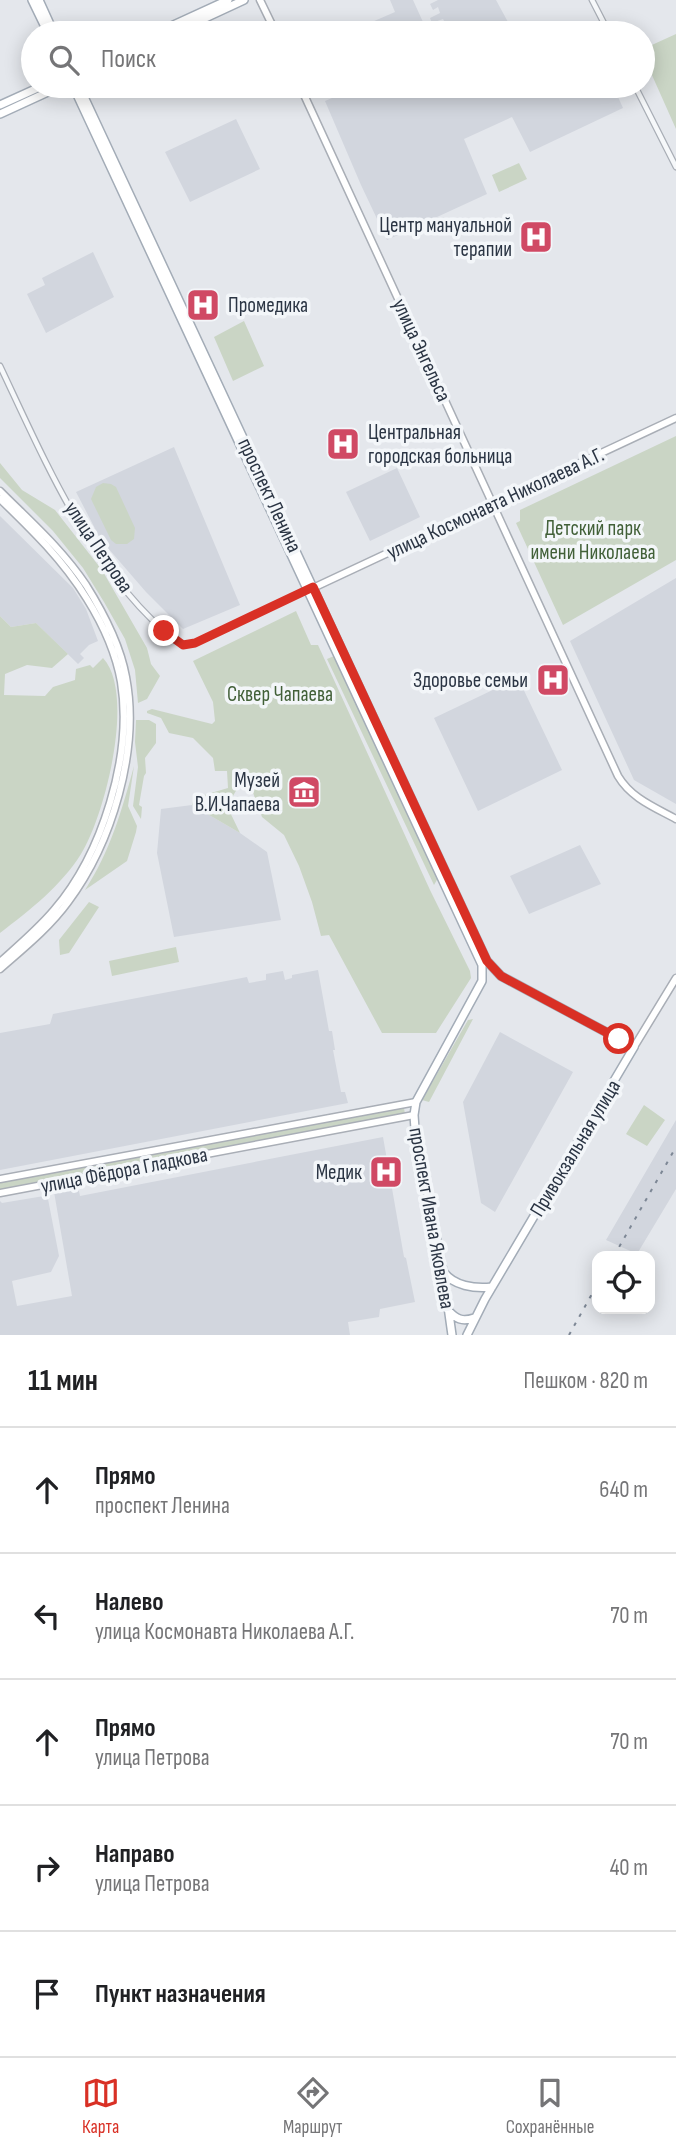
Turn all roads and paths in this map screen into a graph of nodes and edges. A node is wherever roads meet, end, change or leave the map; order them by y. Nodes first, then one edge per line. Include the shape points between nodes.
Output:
1 (33, 0) edge
2 (38, 0) edge
3 (228, 0) edge
4 (244, 0) edge
5 (260, 0) edge
6 (592, 0) edge
7 (43, 21) edge
8 (48, 21) edge
9 (182, 21) edge
10 (199, 21) edge
11 (270, 21) edge
12 (603, 21) edge
13 (21, 96) edge
14 (35, 98) edge
15 (79, 98) edge
16 (85, 98) edge
17 (306, 98) edge
18 (641, 98) edge
19 (0, 105) edge
20 (0, 114) edge
21 (676, 167) edge
22 (0, 366) edge
23 (676, 418) edge
24 (0, 491) edge
25 (0, 499) edge
26 (493, 504) junction
27 (311, 589) junction
28 (254, 615) joint
29 (676, 819) edge
30 (0, 962) edge
31 (0, 969) edge
32 (501, 976) junction
33 (676, 978) edge
34 (482, 981) junction
35 (634, 1048) junction
36 (416, 1102) junction
37 (414, 1115) junction
38 (246, 1133) junction
39 (249, 1146) junction
40 (0, 1179) edge
41 (0, 1193) edge
42 (443, 1271) junction
43 (492, 1287) junction
44 (448, 1310) junction
45 (474, 1318) junction
46 (452, 1335) edge
47 (467, 1335) edge

1 - 7 main road
2 - 8 main road
3 - 9 main road
4 - 10 main road
5 - 11 main road
6 - 12 street
13 - 19 main road
14 - 20 main road
15 - 27 main road, проспект Ленина
16 - 27 main road, проспект Ленина
17 - 26 main road, улица Энгельса
18 - 21 street
22 - 28 street, улица Петрова via 80,526 121,585 164,631 188,645
23 - 26 main road, улица Космонавта Николаева А.Г.
24 - 31 main road via 68,561 98,606 123,666 130,717 120,786 90,867 67,904
25 - 30 main road via 56,556 88,599 117,664 123,718 113,793 89,856 54,911
26 - 27 main road, улица Космонавта Николаева А.Г.
26 - 29 main road, улица Энгельса via 618,776 628,791
27 - 28 street, улица Космонавта Николаева А.Г.
27 - 32 main road, проспект Ленина via 484,955
27 - 34 main road, проспект Ленина via 477,953
32 - 34 main road
32 - 35 main road, проспект Ленина
33 - 35 main road, Привокзальная улица
34 - 36 main road
35 - 43 main road, Привокзальная улица
36 - 37 main road, проспект Ивана Яковлева
36 - 38 main road, улица Фёдора Гладкова
37 - 39 main road, улица Фёдора Гладкова
37 - 42 main road, проспект Ивана Яковлева
38 - 39 main road
38 - 40 main road, улица Фёдора Гладкова
39 - 41 main road, улица Фёдора Гладкова
42 - 43 main road via 454,1282
42 - 44 main road, проспект Ивана Яковлева
43 - 45 main road, Привокзальная улица
44 - 45 main road via 457,1319
44 - 46 main road, проспект Ивана Яковлева
45 - 47 main road, проспект Ивана Яковлева

